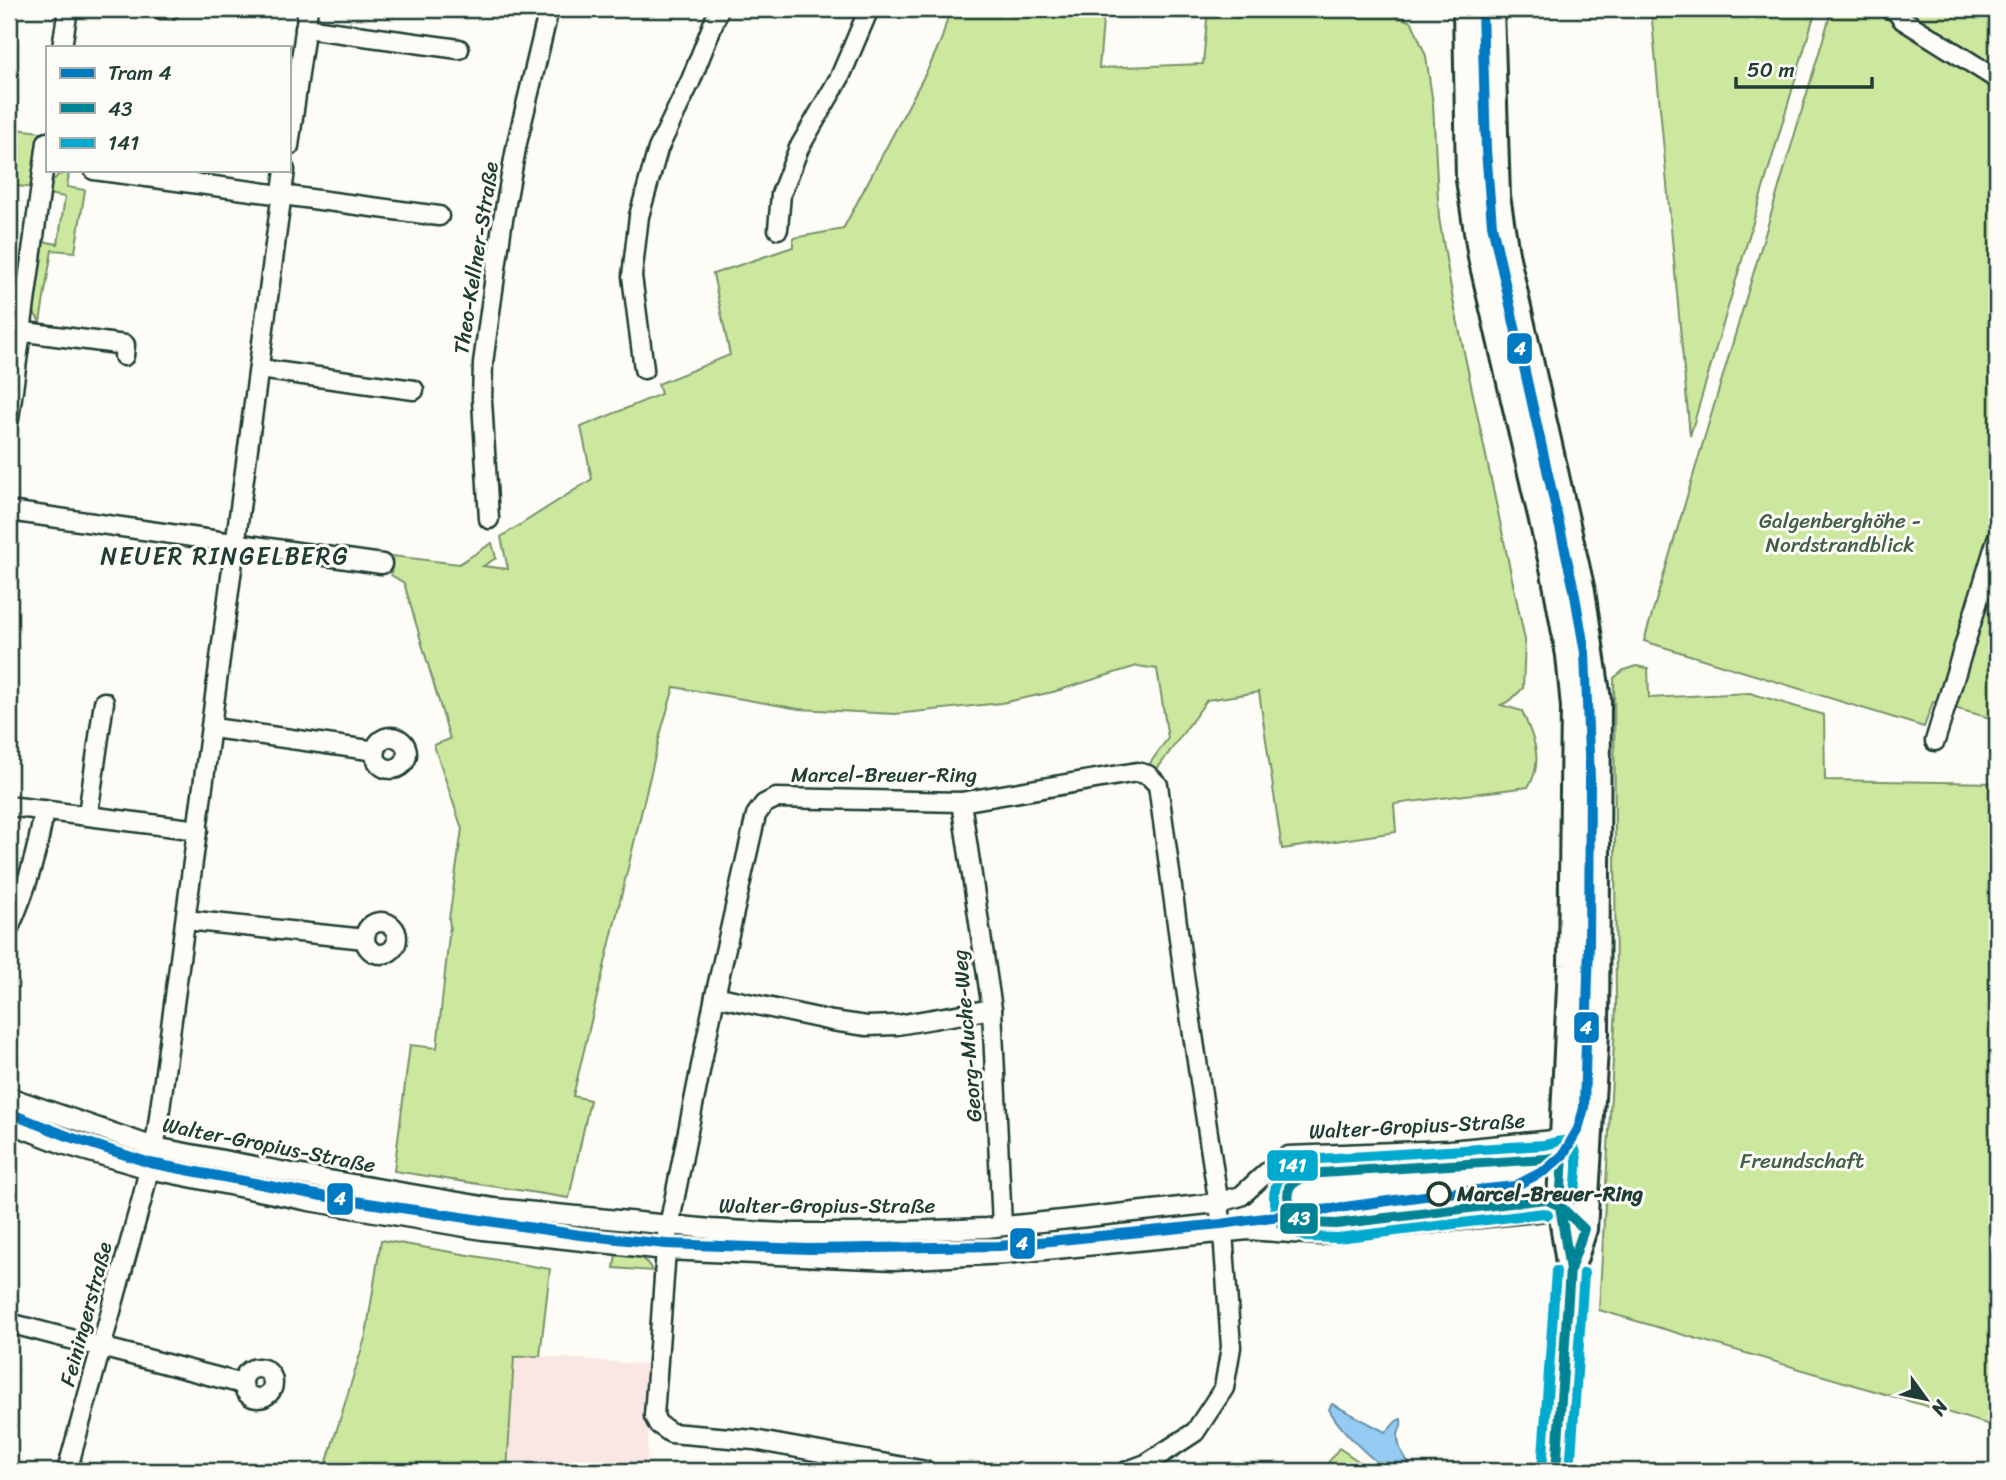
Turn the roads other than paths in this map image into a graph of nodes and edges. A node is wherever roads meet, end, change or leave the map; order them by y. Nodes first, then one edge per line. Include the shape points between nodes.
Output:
1 (68, 9) edge
2 (162, 9) edge
3 (170, 9) edge
4 (308, 9) edge
5 (549, 9) edge
6 (719, 9) edge
7 (869, 9) edge
8 (1466, 9) edge
9 (1490, 9) edge
10 (1890, 9) edge
11 (305, 27) junction
12 (62, 46) edge
13 (459, 49) dead end
14 (1997, 79) edge
15 (290, 139) edge
16 (46, 164) edge
17 (110, 172) edge
18 (285, 172) edge
19 (282, 193) junction
20 (439, 216) dead end
21 (778, 229) dead end
22 (15, 331) edge
23 (124, 356) dead end
24 (259, 369) junction
25 (644, 369) dead end
26 (414, 390) dead end
27 (9, 419) edge
28 (9, 511) edge
29 (489, 519) dead end
30 (1997, 539) edge
31 (236, 543) junction
32 (382, 564) dead end
33 (104, 702) dead end
34 (213, 728) junction
35 (1935, 741) dead end
36 (376, 751) dead end
37 (961, 802) junction
38 (9, 806) edge
39 (44, 810) junction
40 (88, 814) junction
41 (198, 830) junction
42 (186, 920) junction
43 (9, 928) edge
44 (365, 939) dead end
45 (715, 996) junction
46 (992, 1009) junction
47 (9, 1097) edge
48 (9, 1123) edge
49 (1564, 1139) junction
50 (153, 1147) junction
51 (149, 1169) junction
52 (1588, 1175) junction
53 (1217, 1203) junction
54 (1560, 1203) junction
55 (1002, 1226) junction
56 (1223, 1232) junction
57 (667, 1237) junction
58 (1570, 1270) junction
59 (9, 1322) edge
60 (100, 1347) junction
61 (243, 1384) dead end
62 (67, 1471) edge
63 (926, 1471) edge
64 (1127, 1471) edge
65 (1556, 1471) edge

1 - 12 street
2 - 3 street
4 - 11 street
5 - 29 street, Theo-Kellner-Straße via 517,143 483,363
6 - 25 street via 658,149 639,216 632,276
7 - 21 street via 840,77 799,148 781,194
8 - 49 main road via 1469,180 1479,244 1554,572 1574,707
9 - 52 main road via 1497,196 1506,254 1582,591 1598,700 1596,1033
10 - 14 street
11 - 13 street
11 - 15 street
16 - 22 street
17 - 19 street
18 - 19 street, Feiningerstraße
19 - 20 street
19 - 24 street, Feiningerstraße
22 - 23 street via 125,345
22 - 27 street
24 - 26 street
24 - 31 street, Feiningerstraße
28 - 31 street
30 - 35 street
31 - 32 street
31 - 34 street, Feiningerstraße
33 - 40 street
34 - 36 street
34 - 41 street, Feiningerstraße
37 - 45 street, Marcel-Breuer-Ring via 776,798 764,804 756,815
37 - 46 street, Georg-Muche-Weg
37 - 53 street, Marcel-Breuer-Ring via 1137,772 1158,785
38 - 39 street
39 - 40 street
39 - 43 street via 27,884
40 - 41 street
41 - 42 street, Feiningerstraße
42 - 44 street
42 - 50 street, Feiningerstraße
45 - 46 street via 867,1026
45 - 57 street, Marcel-Breuer-Ring
46 - 55 street, Georg-Muche-Weg
47 - 50 street, Walter-Gropius-Straße
48 - 51 street, Walter-Gropius-Straße
49 - 52 street via 1571,1143
49 - 53 street, Walter-Gropius-Straße via 1450,1150 1289,1156 1241,1196
49 - 54 main road
50 - 51 street, Feiningerstraße
50 - 57 street, Walter-Gropius-Straße
51 - 57 street, Walter-Gropius-Straße via 483,1230
51 - 60 street, Feiningerstraße
52 - 54 street, Walter-Gropius-Straße
52 - 58 main road via 1584,1228
53 - 55 street, Walter-Gropius-Straße
53 - 56 street, Marcel-Breuer-Ring
54 - 56 street, Walter-Gropius-Straße via 1545,1211 1341,1233
54 - 58 main road
55 - 57 street, Walter-Gropius-Straße
56 - 57 street, Walter-Gropius-Straße via 894,1260
56 - 64 street, Marcel-Breuer-Ring via 1231,1347 1224,1388 1195,1432
57 - 63 street, Marcel-Breuer-Ring via 657,1424 671,1433 754,1440
58 - 65 main road
59 - 60 street
60 - 61 street
60 - 62 street, Feiningerstraße

